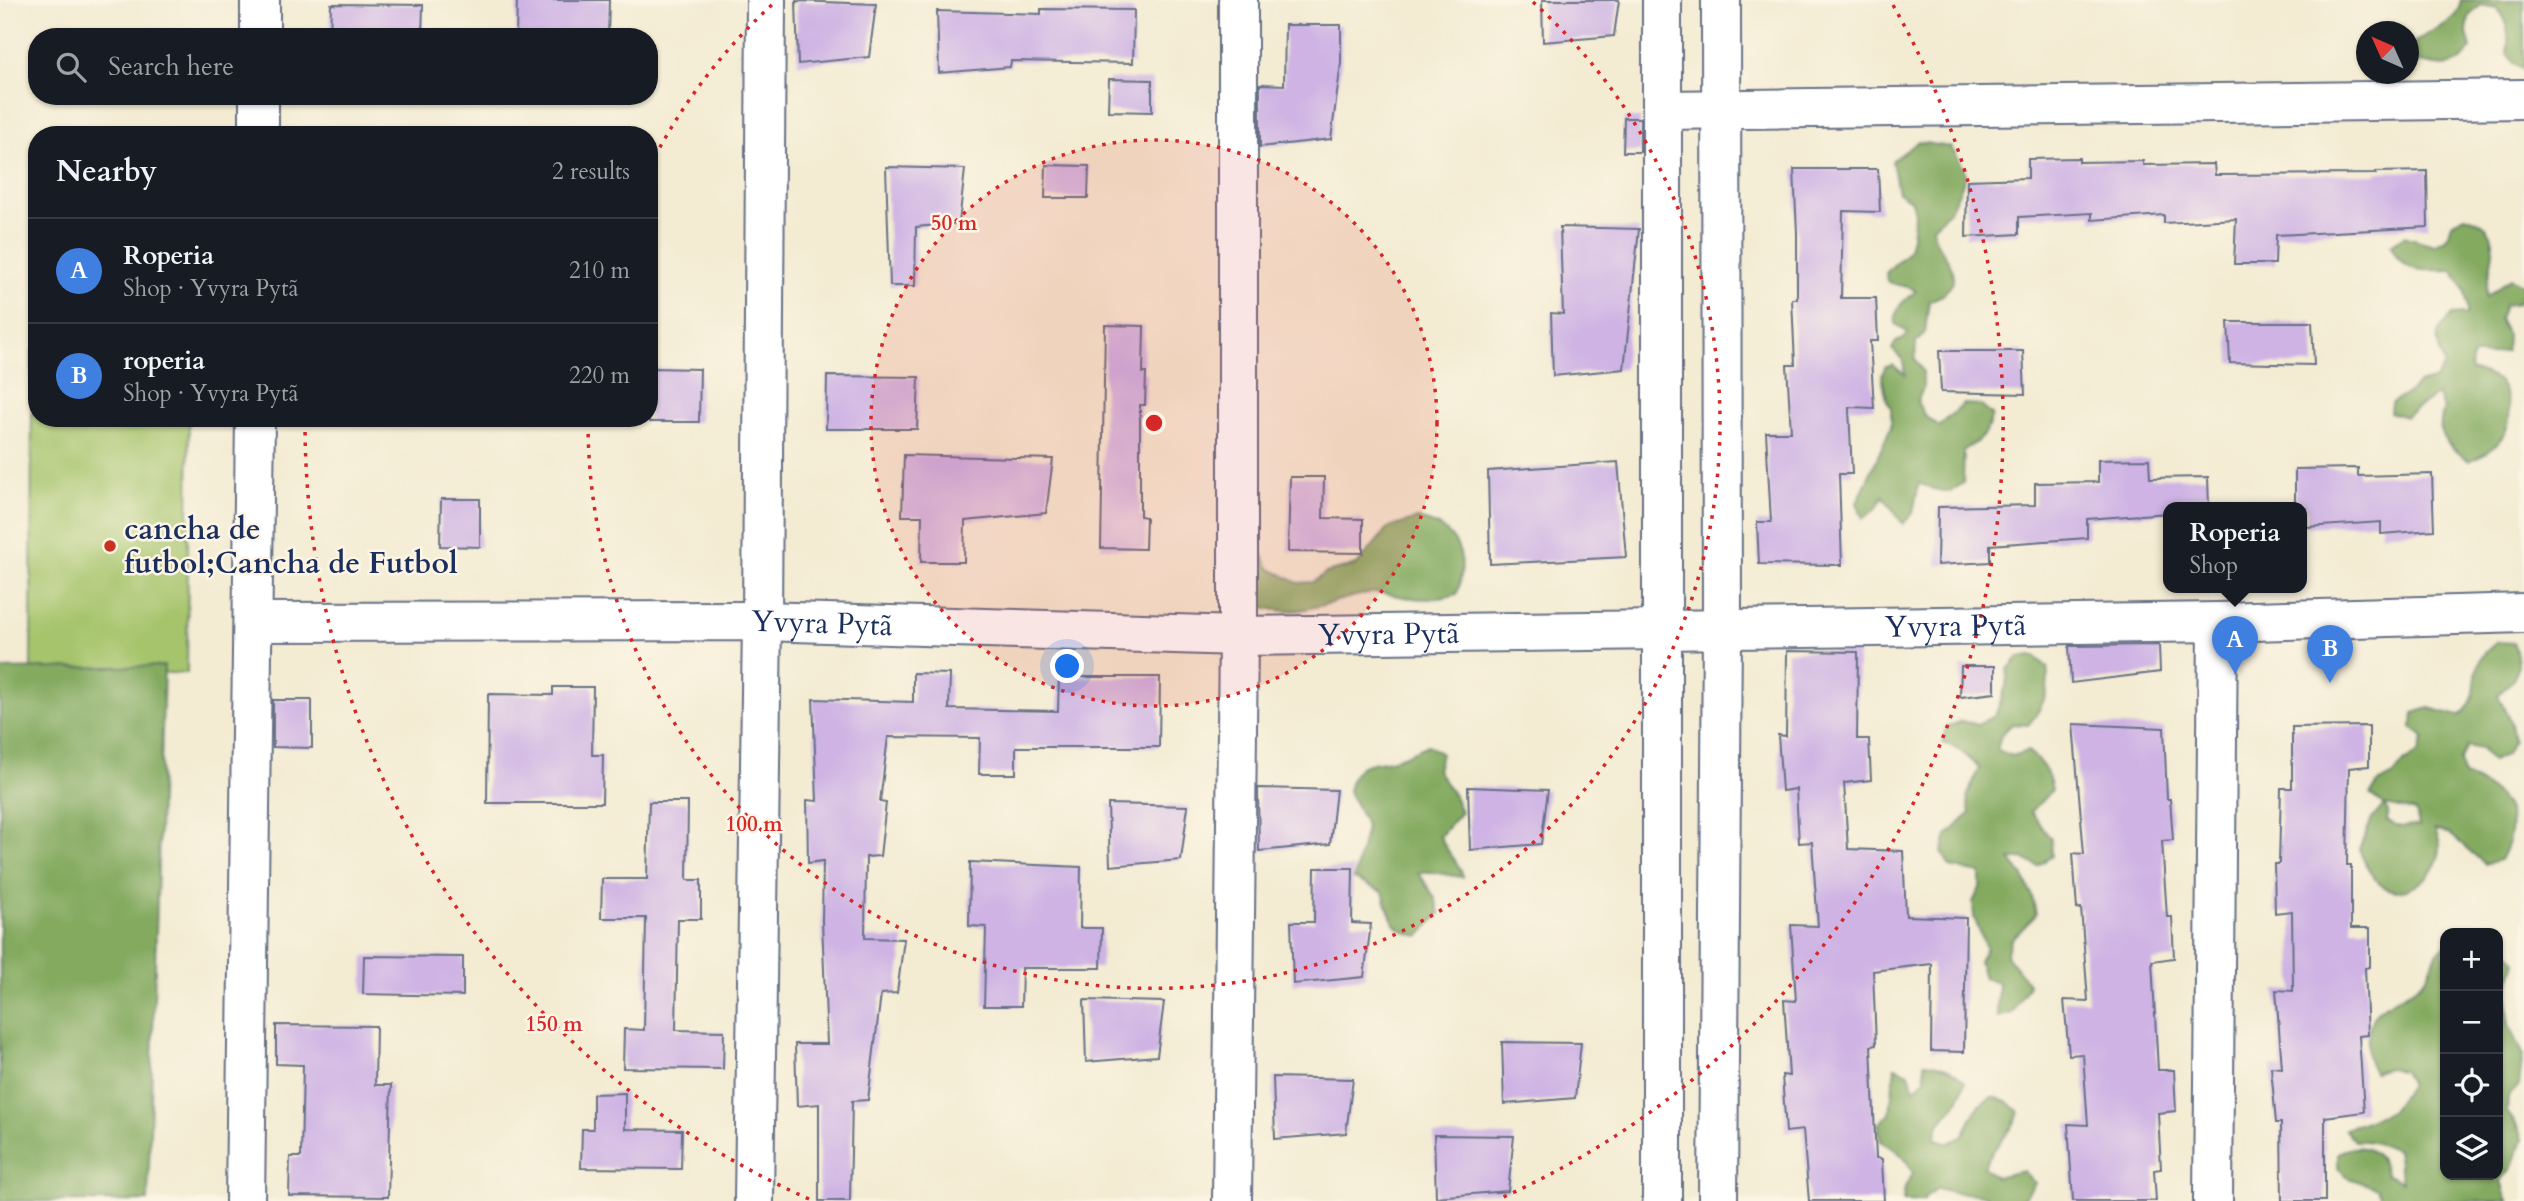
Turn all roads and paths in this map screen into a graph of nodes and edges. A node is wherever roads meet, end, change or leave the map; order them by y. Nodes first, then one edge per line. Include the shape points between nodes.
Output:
1 (260, 0) edge
2 (766, 0) edge
3 (1238, 0) edge
4 (1662, 0) edge
5 (1721, 0) edge
6 (260, 28) edge
7 (2524, 99) edge
8 (259, 105) edge
9 (1721, 109) junction
10 (1662, 110) junction
11 (258, 126) edge
12 (255, 427) edge
13 (2524, 613) edge
14 (762, 621) junction
15 (253, 622) junction
16 (2218, 622) junction
17 (1722, 628) junction
18 (1662, 629) junction
19 (1238, 636) junction
20 (245, 1201) edge
21 (754, 1201) edge
22 (1232, 1201) edge
23 (1662, 1201) edge
24 (1718, 1201) edge
25 (2213, 1201) edge

1 - 6 street
2 - 14 street
3 - 19 street
4 - 10 street
5 - 9 street
7 - 9 street
8 - 11 street
9 - 10 street
9 - 17 street
10 - 18 street
12 - 15 street
13 - 16 street, Yvyra Pytã
14 - 15 street, Yvyra Pytã
14 - 19 street, Yvyra Pytã
14 - 21 street
15 - 20 street
16 - 17 street, Yvyra Pytã
16 - 25 street
17 - 18 street, Yvyra Pytã
17 - 24 street
18 - 19 street, Yvyra Pytã
18 - 23 street
19 - 22 street

